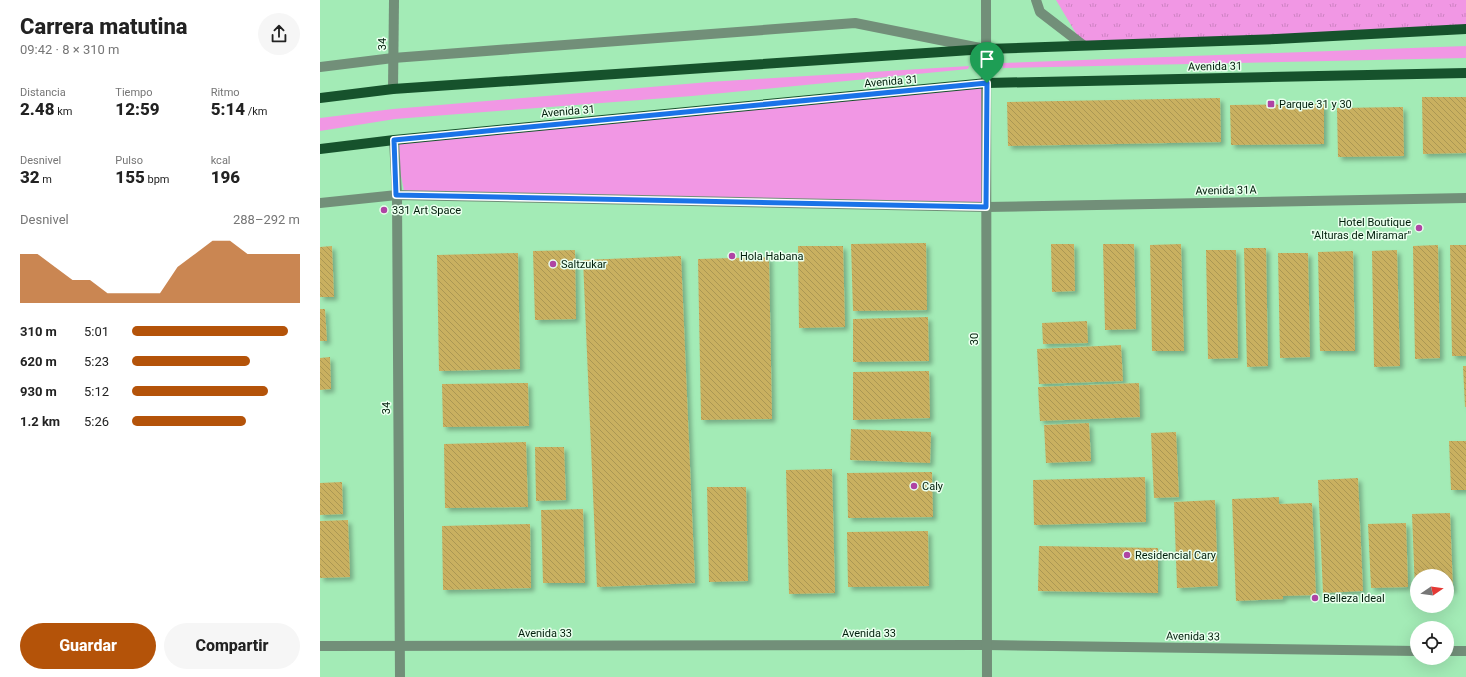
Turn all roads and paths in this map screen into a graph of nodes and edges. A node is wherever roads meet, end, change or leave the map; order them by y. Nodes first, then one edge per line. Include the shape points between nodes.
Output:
1 (394, 0) edge
2 (986, 0) edge
3 (1036, 0) edge
4 (1466, 29) edge
5 (1083, 45) junction
6 (986, 49) junction
7 (394, 58) junction
8 (320, 67) edge
9 (1466, 73) edge
10 (987, 83) junction
11 (393, 89) junction
12 (320, 98) edge
13 (394, 140) junction
14 (320, 149) edge
15 (396, 195) junction
16 (1466, 198) edge
17 (320, 203) edge
18 (986, 207) junction
19 (987, 645) junction
20 (320, 646) edge
21 (400, 646) junction
22 (1410, 651) edge
23 (1454, 651) edge
24 (1466, 651) edge
25 (400, 677) edge
26 (987, 677) edge

1 - 7 street, 34
2 - 6 street, 30
3 - 5 street via 1040,12
4 - 5 main road via 1276,39
5 - 6 main road
6 - 7 street via 855,23
6 - 10 street, 30
6 - 11 main road
7 - 8 street
7 - 11 street, 34
9 - 10 main road, Avenida 31
10 - 13 main road, Avenida 31
10 - 18 street, 30
11 - 12 main road
13 - 14 main road, Avenida 31
13 - 15 street, 34
15 - 17 street
15 - 18 street
15 - 21 street, 34
16 - 18 street, Avenida 31A
18 - 19 street, 30
19 - 21 street, Avenida 33
19 - 22 street, Avenida 33
19 - 26 street, 30
20 - 21 street, Avenida 33
21 - 25 street, 34
23 - 24 street

